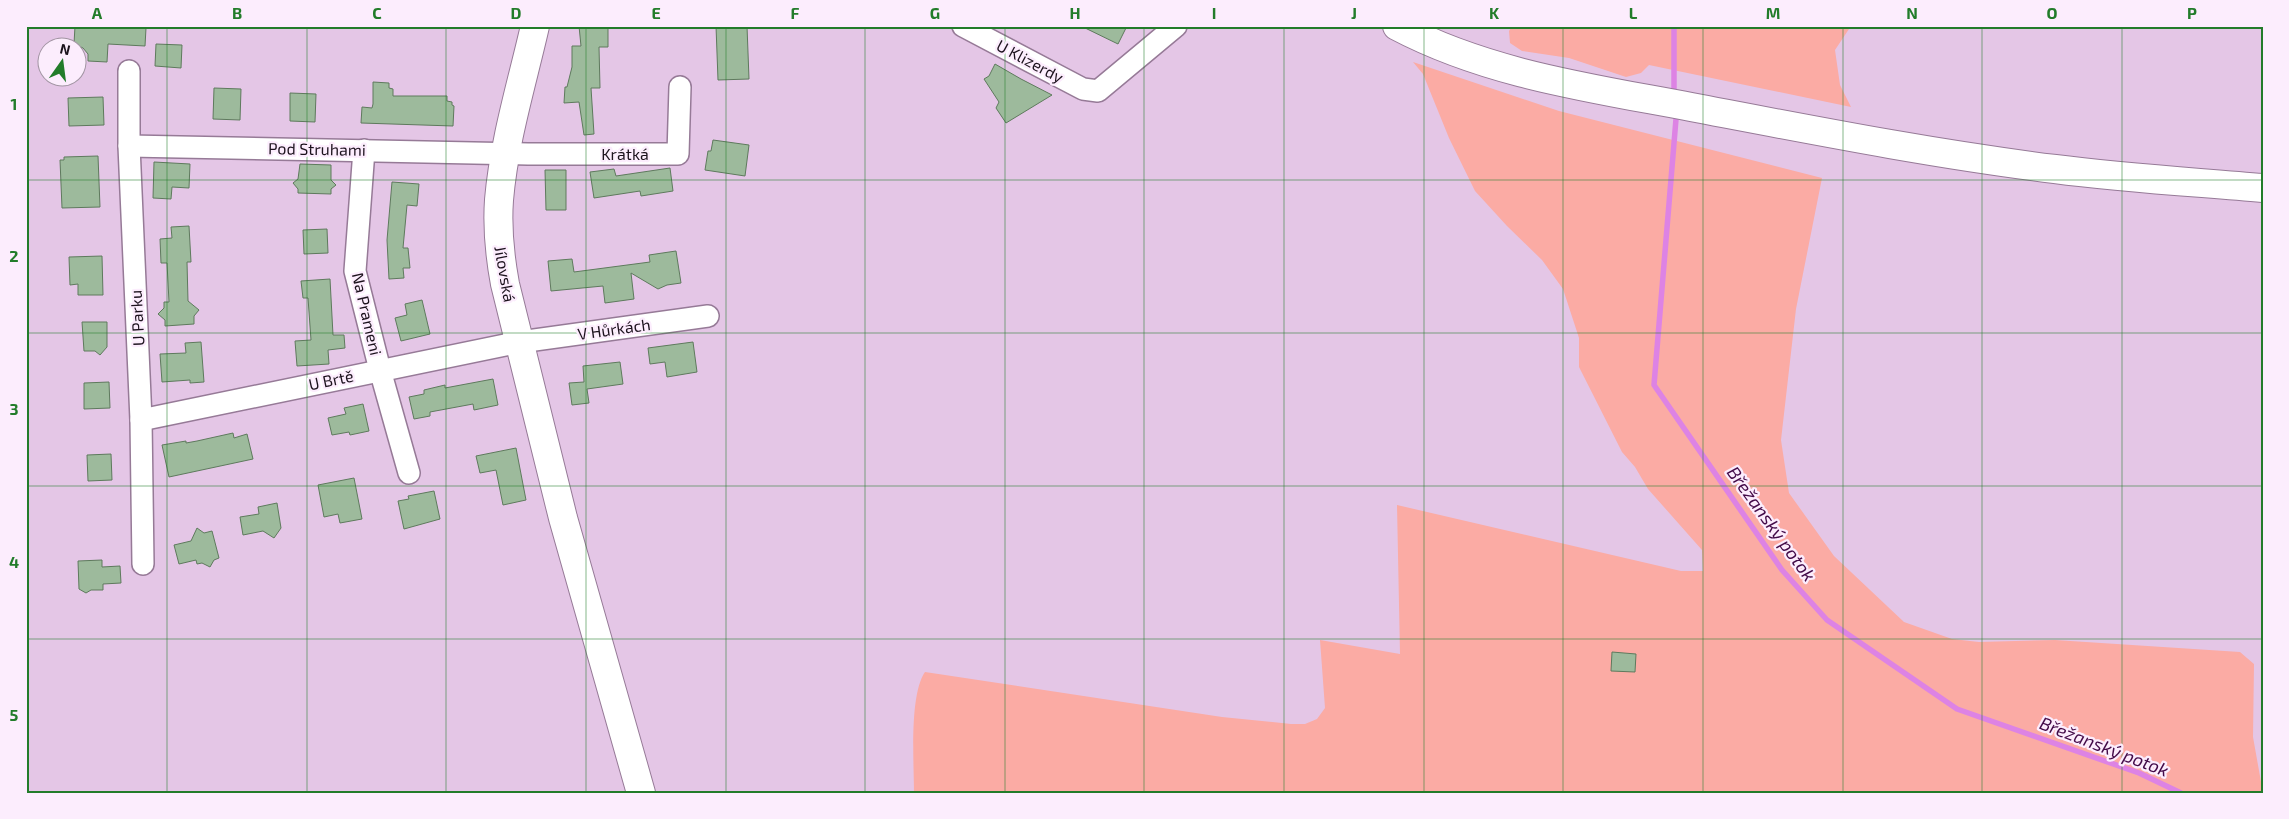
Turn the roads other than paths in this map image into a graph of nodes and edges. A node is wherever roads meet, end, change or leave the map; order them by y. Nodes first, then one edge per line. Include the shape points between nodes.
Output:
1 (535, 26) edge
2 (963, 26) edge
3 (1176, 26) edge
4 (1397, 26) edge
5 (129, 71) dead end
6 (680, 87) dead end
7 (129, 146) junction
8 (364, 150) junction
9 (506, 153) junction
10 (2263, 188) edge
11 (708, 316) dead end
12 (520, 342) junction
13 (380, 370) junction
14 (142, 420) junction
15 (409, 473) dead end
16 (143, 564) dead end
17 (641, 793) edge

1 - 9 main road, Jílovská
2 - 3 street, U Klizerdy via 1083,89 1098,91
4 - 10 main road via 1471,59 1515,72 1708,110 1936,152 2056,170
5 - 7 street, U Parku
6 - 9 street, Krátká via 678,154
7 - 8 street, Pod Struhami
7 - 14 street, U Parku
8 - 9 street, Pod Struhami
8 - 13 street, Na Prameni via 355,271
9 - 12 main road, Jílovská via 499,201 500,253
11 - 12 street, V Hůrkách
12 - 13 street, U Brtě
12 - 17 main road, Jílovská via 563,518
13 - 14 street, U Brtě
13 - 15 street, Na Prameni
14 - 16 street, U Parku

